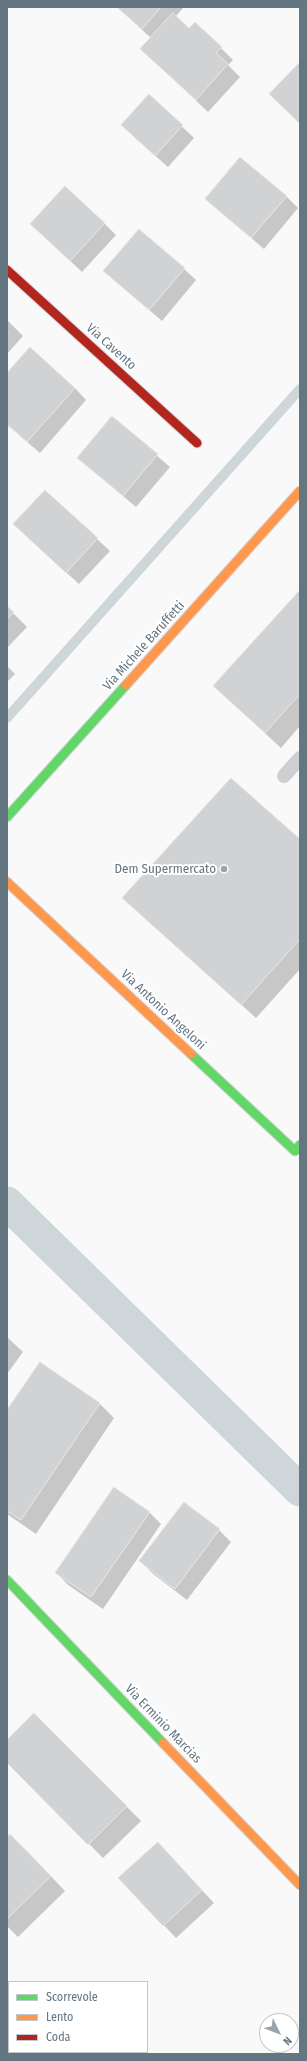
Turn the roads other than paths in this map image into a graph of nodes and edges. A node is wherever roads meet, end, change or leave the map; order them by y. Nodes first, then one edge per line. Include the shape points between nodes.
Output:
1 (7, 270) edge
2 (197, 442) dead end
3 (300, 491) edge
4 (300, 758) edge
5 (284, 776) dead end
6 (7, 817) edge
7 (7, 882) edge
8 (300, 1145) edge
9 (7, 1580) edge
10 (300, 1885) edge

1 - 2 street, Via Cavento
3 - 6 street, Via Michele Baruffetti
4 - 5 lane
7 - 8 street, Via Antonio Angeloni via 295,1151
9 - 10 street, Via Erminio Marcias

